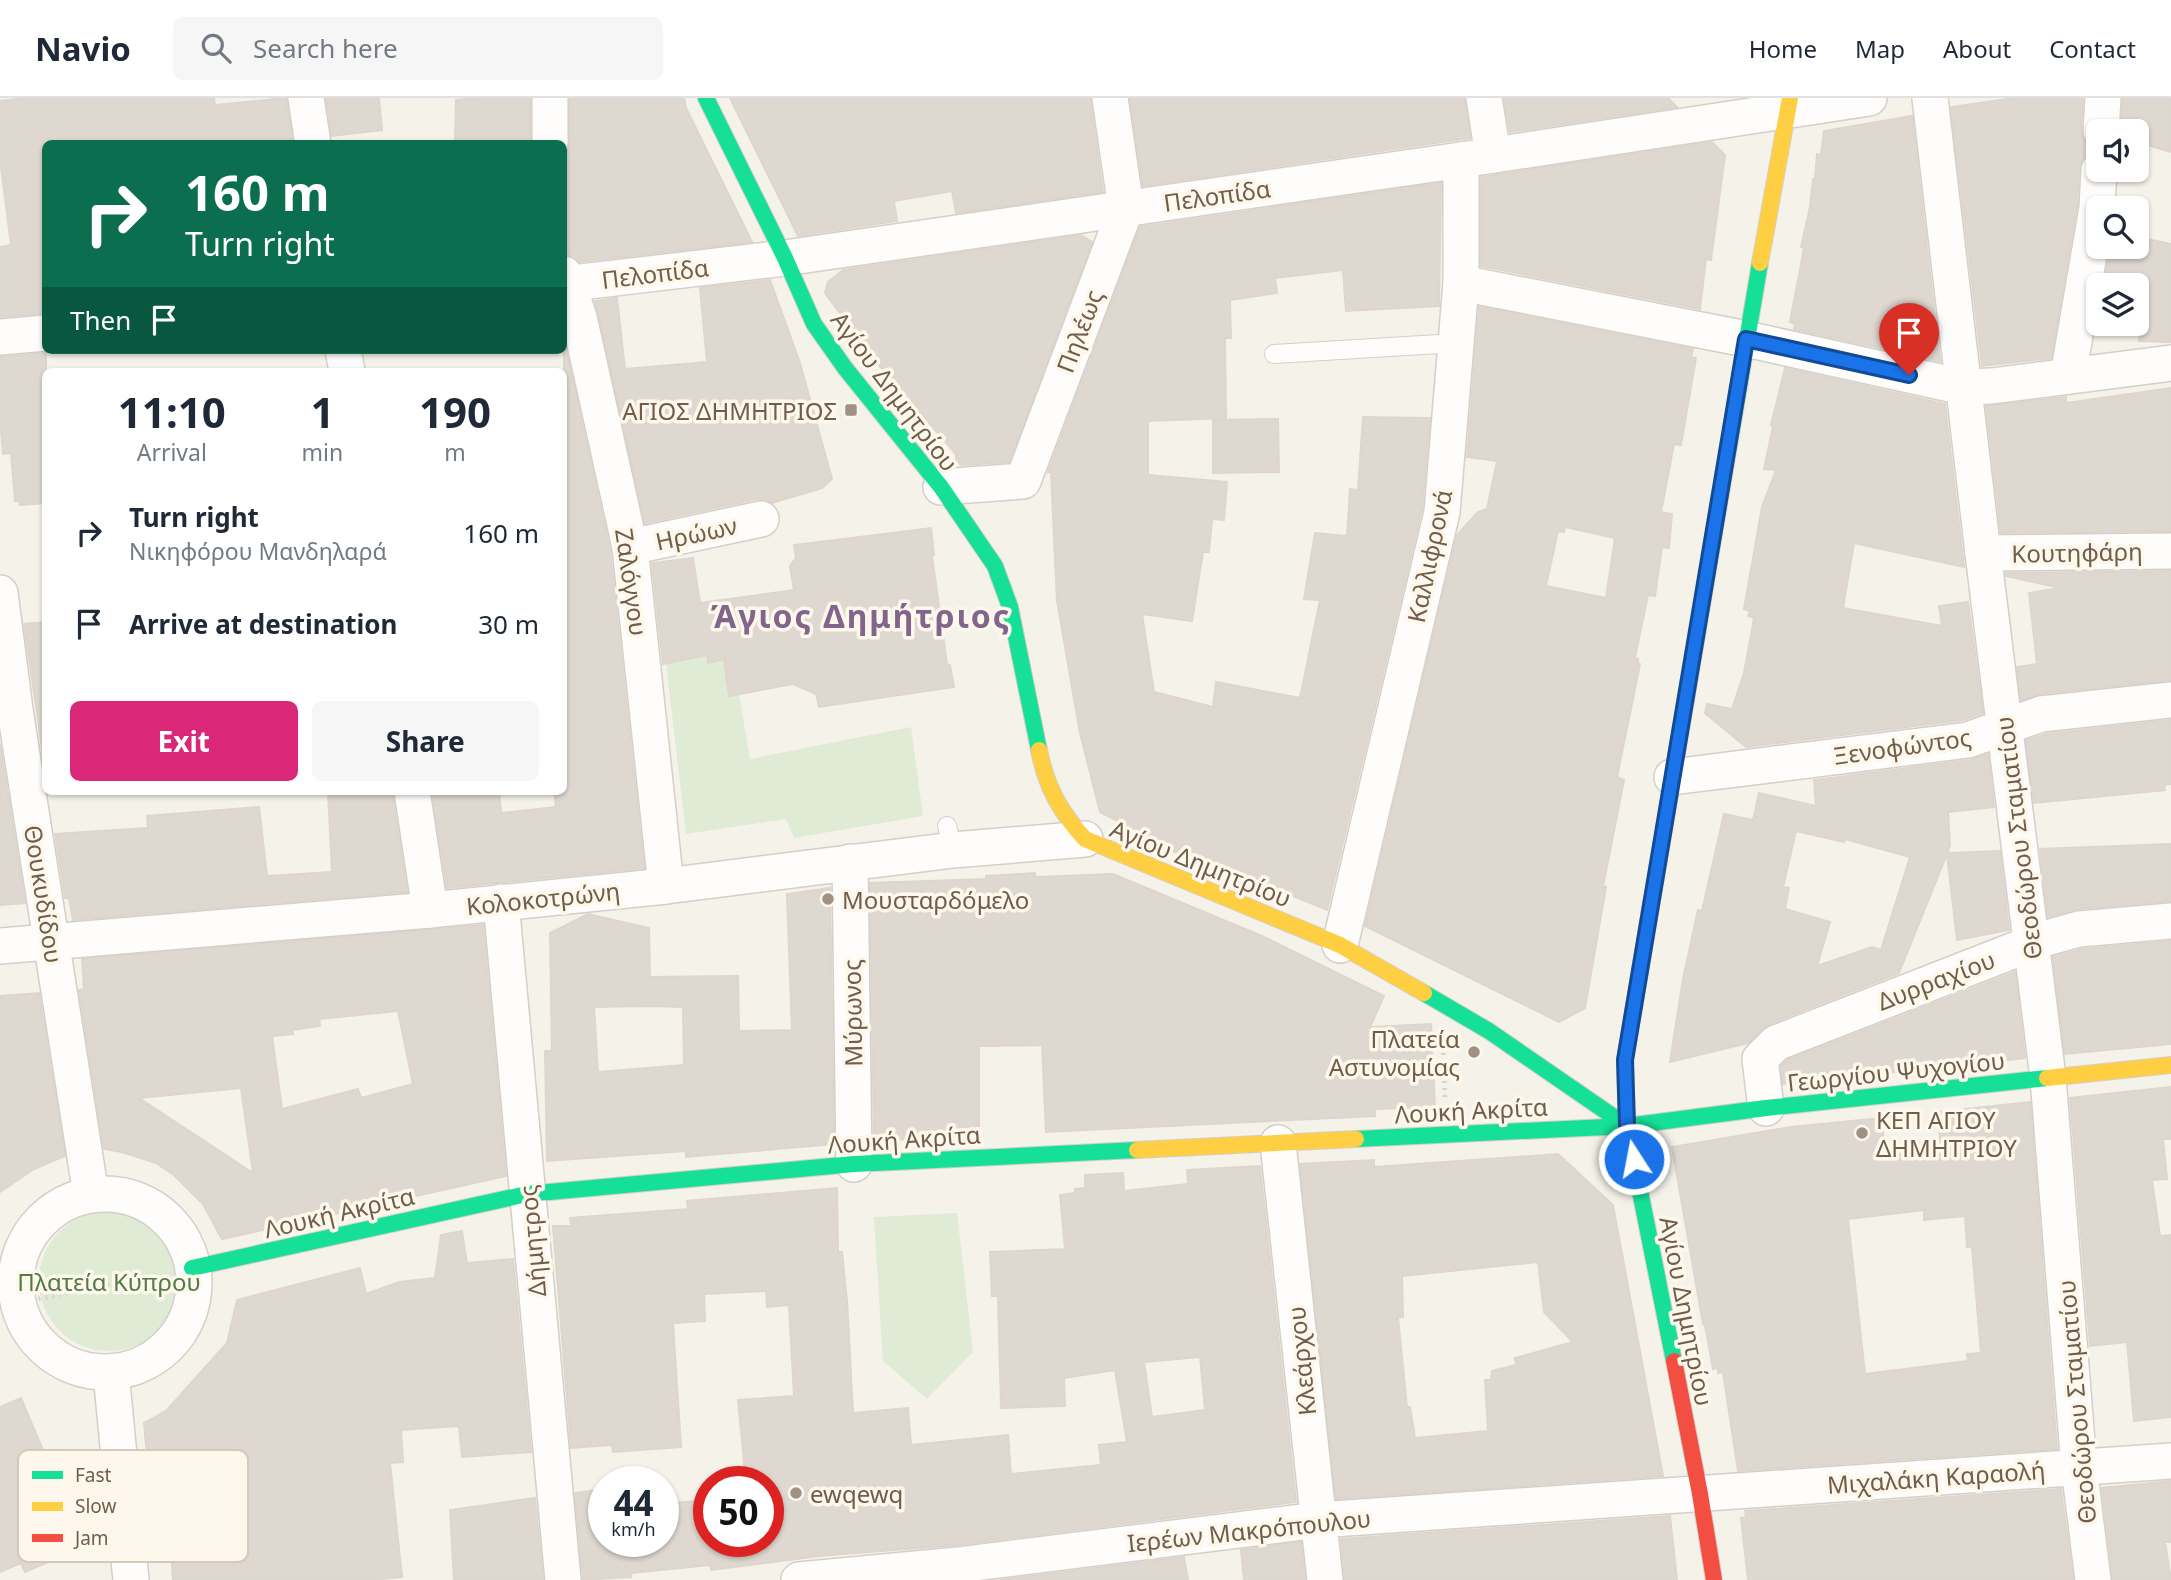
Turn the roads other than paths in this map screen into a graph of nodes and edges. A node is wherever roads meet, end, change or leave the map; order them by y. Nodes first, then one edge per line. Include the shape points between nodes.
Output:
1 (306, 98) edge
2 (550, 98) edge
3 (706, 98) edge
4 (1110, 98) edge
5 (1484, 98) edge
6 (1869, 98) edge
7 (1930, 98) edge
8 (2103, 98) edge
9 (1789, 104) edge
10 (2102, 119) edge
11 (312, 140) edge
12 (550, 140) edge
13 (1477, 158) junction
14 (2098, 182) edge
15 (1126, 208) junction
16 (785, 258) junction
17 (567, 281) edge
18 (1461, 282) junction
19 (567, 286) edge
20 (42, 333) edge
21 (0, 337) edge
22 (1746, 339) junction
23 (1456, 343) junction
24 (1274, 354) dead end
25 (2171, 363) edge
26 (2068, 376) junction
27 (1964, 387) junction
28 (941, 487) junction
29 (761, 519) dead end
30 (630, 548) junction
31 (2171, 551) edge
32 (1983, 553) junction
33 (0, 593) edge
34 (2171, 700) edge
35 (8, 711) edge
36 (2006, 727) junction
37 (1672, 777) junction
38 (413, 795) edge
39 (1085, 839) junction
40 (850, 862) junction
41 (666, 886) junction
42 (501, 902) junction
43 (430, 909) junction
44 (2171, 921) edge
45 (51, 942) junction
46 (1340, 945) junction
47 (2031, 945) junction
48 (0, 946) edge
49 (2171, 1065) edge
50 (2048, 1078) junction
51 (1766, 1108) junction
52 (1627, 1126) junction
53 (1278, 1143) junction
54 (854, 1164) junction
55 (527, 1194) junction
56 (91, 1195) junction
57 (192, 1268) junction
58 (9, 1305) edge
59 (111, 1373) junction
60 (118, 1450) edge
61 (2171, 1461) edge
62 (2079, 1467) junction
63 (1700, 1494) junction
64 (1318, 1520) junction
65 (129, 1562) edge
66 (947, 1573) edge
67 (131, 1580) edge
68 (563, 1580) edge
69 (799, 1580) edge
70 (1325, 1580) edge
71 (1714, 1580) edge
72 (2093, 1580) edge

1 - 11 street
2 - 12 street
3 - 16 main road, Αγίου Δημητρίου
4 - 15 street, Πηλέως
5 - 13 street, Καλλιφρονά
6 - 9 street, Πελοπίδα
7 - 27 street, Θεοδώρου Σταματίου
8 - 10 street
9 - 13 street, Πελοπίδα
9 - 22 main road
13 - 15 street, Πελοπίδα
13 - 18 street, Καλλιφρονά
14 - 26 street
15 - 16 street, Πελοπίδα
15 - 28 street, Πηλέως via 1023,481
16 - 17 street, Πελοπίδα
16 - 28 main road, Αγίου Δημητρίου via 814,324
18 - 22 street
18 - 23 street, Καλλιφρονά
19 - 30 street, Ζαλόγγου via 579,317
20 - 21 street
22 - 27 street
22 - 37 main road
23 - 24 lane
23 - 46 street, Καλλιφρονά via 1442,512
25 - 26 street
26 - 27 street
27 - 32 street, Θεοδώρου Σταματίου
28 - 39 main road, Αγίου Δημητρίου via 995,566 1010,607 1044,774 1065,818
29 - 30 street, Ηρώων
30 - 41 street, Ζαλόγγου
31 - 32 street, Κουτηφάρη
32 - 36 street, Θεοδώρου Σταματίου
33 - 35 street, Θουκυδίδου
34 - 36 street, Ξενοφώντος via 2042,714
35 - 45 street, Θουκυδίδου
36 - 37 street, Ξενοφώντος via 1968,740
36 - 47 street, Θεοδώρου Σταματίου
37 - 52 main road via 1625,1060
38 - 43 street
39 - 40 street, Κολοκοτρώνη via 950,838
39 - 46 main road, Αγίου Δημητρίου
40 - 41 street, Κολοκοτρώνη
40 - 54 street, Μύρωνος
41 - 42 street, Κολοκοτρώνη
42 - 43 street, Κολοκοτρώνη
42 - 55 street, Δήμητρος
43 - 45 street, Κολοκοτρώνη
44 - 47 street, Δυρραχίου via 2079,929
45 - 48 street, Κολοκοτρώνη
45 - 56 street, Θουκυδίδου
46 - 52 main road, Αγίου Δημητρίου via 1517,1049
47 - 50 street, Θεοδώρου Σταματίου
47 - 51 street, Δυρραχίου via 1776,1043 1760,1059
49 - 50 main road, Γεωργίου Ψυχογίου
50 - 51 main road, Γεωργίου Ψυχογίου
50 - 62 street, Θεοδώρου Σταματίου
51 - 52 main road, Γεωργίου Ψυχογίου
52 - 53 main road, Λουκή Ακρίτα
52 - 63 main road, Αγίου Δημητρίου
53 - 54 main road, Λουκή Ακρίτα
53 - 64 street, Κλεάρχου
54 - 55 main road, Λουκή Ακρίτα
55 - 57 main road, Λουκή Ακρίτα
55 - 68 street, Δήμητρος
56 - 57 street via 131,1197 158,1211 178,1232
56 - 58 street via 57,1208 31,1233
57 - 59 street via 191,1306 173,1340 151,1359
58 - 59 street via 54,1356 74,1366
59 - 60 street
61 - 62 street, Μιχαλάκη Καραολή
62 - 63 street, Μιχαλάκη Καραολή
62 - 72 street, Θεοδώρου Σταματίου
63 - 64 street, Ιερέων Μακρόπουλου
63 - 71 main road, Αγίου Δημητρίου
64 - 66 street, Ιερέων Μακρόπουλου
64 - 70 street, Κλεάρχου
65 - 67 street
66 - 69 street, Ιερέων Μακρόπουλου

